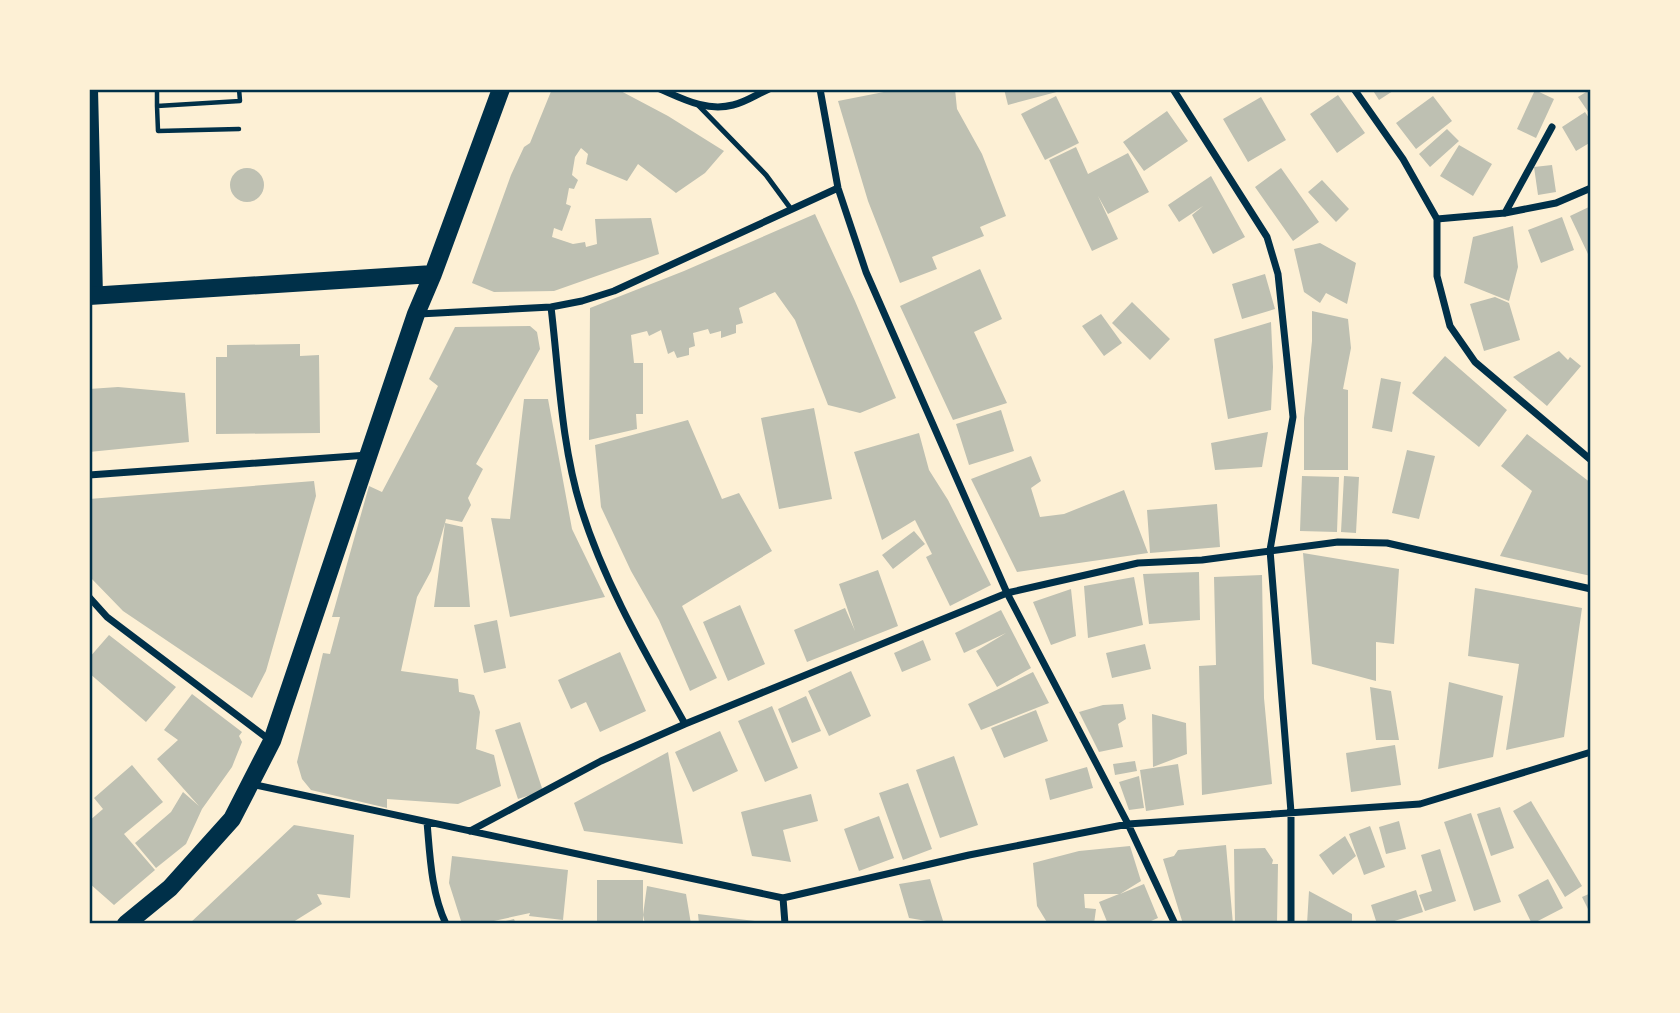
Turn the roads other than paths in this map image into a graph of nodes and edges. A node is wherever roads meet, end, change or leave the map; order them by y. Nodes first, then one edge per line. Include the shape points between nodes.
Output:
1 (91, 89) edge
2 (501, 89) edge
3 (660, 89) edge
4 (769, 89) edge
5 (820, 89) edge
6 (1173, 89) edge
7 (1354, 89) edge
8 (698, 105) junction
9 (1552, 127) dead end
10 (838, 188) junction
11 (1591, 188) edge
12 (791, 209) junction
13 (1505, 213) junction
14 (1437, 219) junction
15 (433, 274) junction
16 (93, 296) edge
17 (551, 307) junction
18 (416, 314) junction
19 (369, 454) junction
20 (1591, 460) edge
21 (89, 475) edge
22 (1270, 550) junction
23 (1591, 589) edge
24 (1007, 593) junction
25 (89, 597) edge
26 (685, 724) junction
27 (272, 741) junction
28 (1591, 752) edge
29 (250, 784) junction
30 (1291, 812) junction
31 (427, 822) junction
32 (1128, 824) junction
33 (470, 831) junction
34 (783, 898) junction
35 (126, 924) edge
36 (446, 924) edge
37 (785, 924) edge
38 (1175, 924) edge
39 (1291, 924) edge

1 - 16 main road
2 - 15 main road
3 - 8 street
4 - 8 street via 736,104
5 - 10 street
6 - 22 street via 1267,237 1278,274 1293,417
7 - 14 street via 1403,159
8 - 12 lane via 766,175
9 - 13 street
10 - 12 street
10 - 24 street via 866,272
11 - 13 street via 1556,203
12 - 17 street via 614,290
13 - 14 street
14 - 20 street via 1437,276 1450,326 1475,362
15 - 16 main road
15 - 18 main road
17 - 18 street
17 - 26 street via 569,457 581,507 609,582
18 - 19 main road
19 - 21 street
19 - 27 main road
22 - 23 street via 1338,542 1387,544
22 - 24 street via 1138,563
22 - 30 street
24 - 26 street
24 - 32 street
25 - 27 street via 107,617
26 - 33 street via 601,761
27 - 29 main road
28 - 30 street via 1420,804
29 - 31 street
29 - 35 main road via 232,819 170,888
30 - 32 street
30 - 39 street
31 - 33 street
31 - 36 street via 431,873
32 - 34 street
32 - 38 street
33 - 34 street
34 - 37 street

